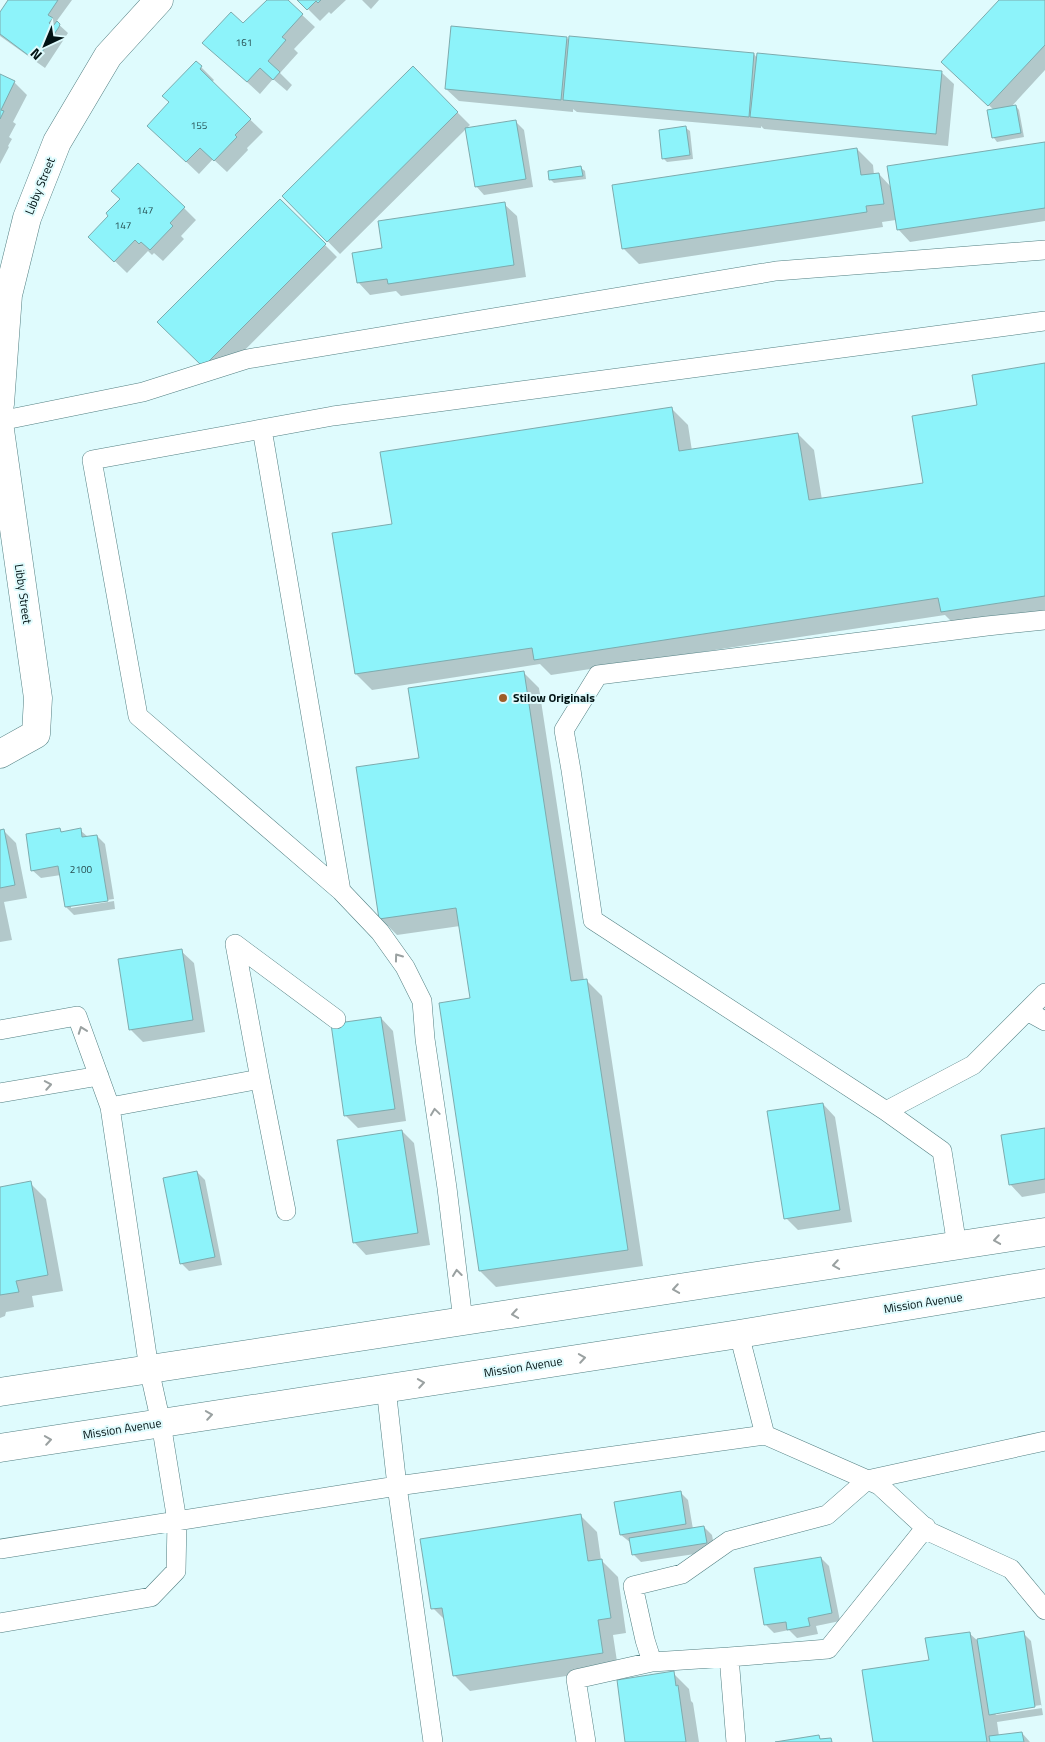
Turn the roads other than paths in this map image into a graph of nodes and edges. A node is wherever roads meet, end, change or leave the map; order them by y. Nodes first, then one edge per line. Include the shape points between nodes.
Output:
1 (159, 0) edge
2 (1045, 250) edge
3 (1045, 321) edge
4 (0, 404) edge
5 (0, 421) edge
6 (262, 429) junction
7 (0, 430) edge
8 (1045, 620) edge
9 (0, 754) edge
10 (341, 891) junction
11 (1045, 993) edge
12 (1027, 1011) junction
13 (336, 1019) dead end
14 (1045, 1021) edge
15 (0, 1030) edge
16 (99, 1076) junction
17 (260, 1079) junction
18 (0, 1093) edge
19 (110, 1107) junction
20 (886, 1111) junction
21 (286, 1211) dead end
22 (1045, 1232) edge
23 (957, 1246) junction
24 (1045, 1283) edge
25 (463, 1321) junction
26 (739, 1334) junction
27 (150, 1369) junction
28 (386, 1388) junction
29 (0, 1392) edge
30 (161, 1423) junction
31 (765, 1435) junction
32 (1045, 1441) edge
33 (0, 1448) edge
34 (867, 1480) junction
35 (397, 1486) junction
36 (178, 1521) junction
37 (926, 1527) junction
38 (0, 1549) edge
39 (1045, 1610) edge
40 (0, 1623) edge
41 (729, 1657) junction
42 (652, 1662) junction
43 (434, 1742) edge
44 (586, 1742) edge
45 (736, 1742) edge

1 - 4 main road, Libby Street via 108,56 57,142 27,218 8,295
2 - 5 lane via 776,271 248,359 143,392
3 - 6 lane via 342,415
6 - 10 lane
6 - 10 lane via 92,460 138,716
7 - 9 main road, Libby Street via 38,698 36,734
8 - 20 lane via 598,675 564,730 592,920
25 -> 10 lane via 422,1001 405,967 385,939
11 - 12 lane
12 - 14 lane
12 - 20 lane via 973,1065
13 - 17 lane via 235,944
16 -> 15 lane via 77,1016
18 -> 16 lane
16 - 19 lane
17 - 19 lane
17 - 21 lane
19 - 27 lane
20 - 23 lane via 942,1151
22 -> 23 main road
23 -> 25 main road
24 - 26 main road, Mission Avenue
25 - 27 main road
28 -> 26 main road, Mission Avenue
26 - 31 lane
27 - 29 main road
27 - 30 lane
30 -> 28 main road, Mission Avenue
28 - 35 lane
33 -> 30 main road, Mission Avenue
30 - 36 lane
31 - 34 lane
31 - 35 lane
32 - 34 lane
34 - 37 lane
34 - 42 lane via 827,1515 729,1541 682,1574 633,1586
35 - 36 lane
35 - 43 lane
36 - 38 lane
36 - 40 lane via 176,1570 151,1597
37 - 39 lane via 930,1532 1011,1569
37 - 41 lane via 828,1649
41 - 42 lane
41 - 45 lane
42 - 44 lane via 576,1679

